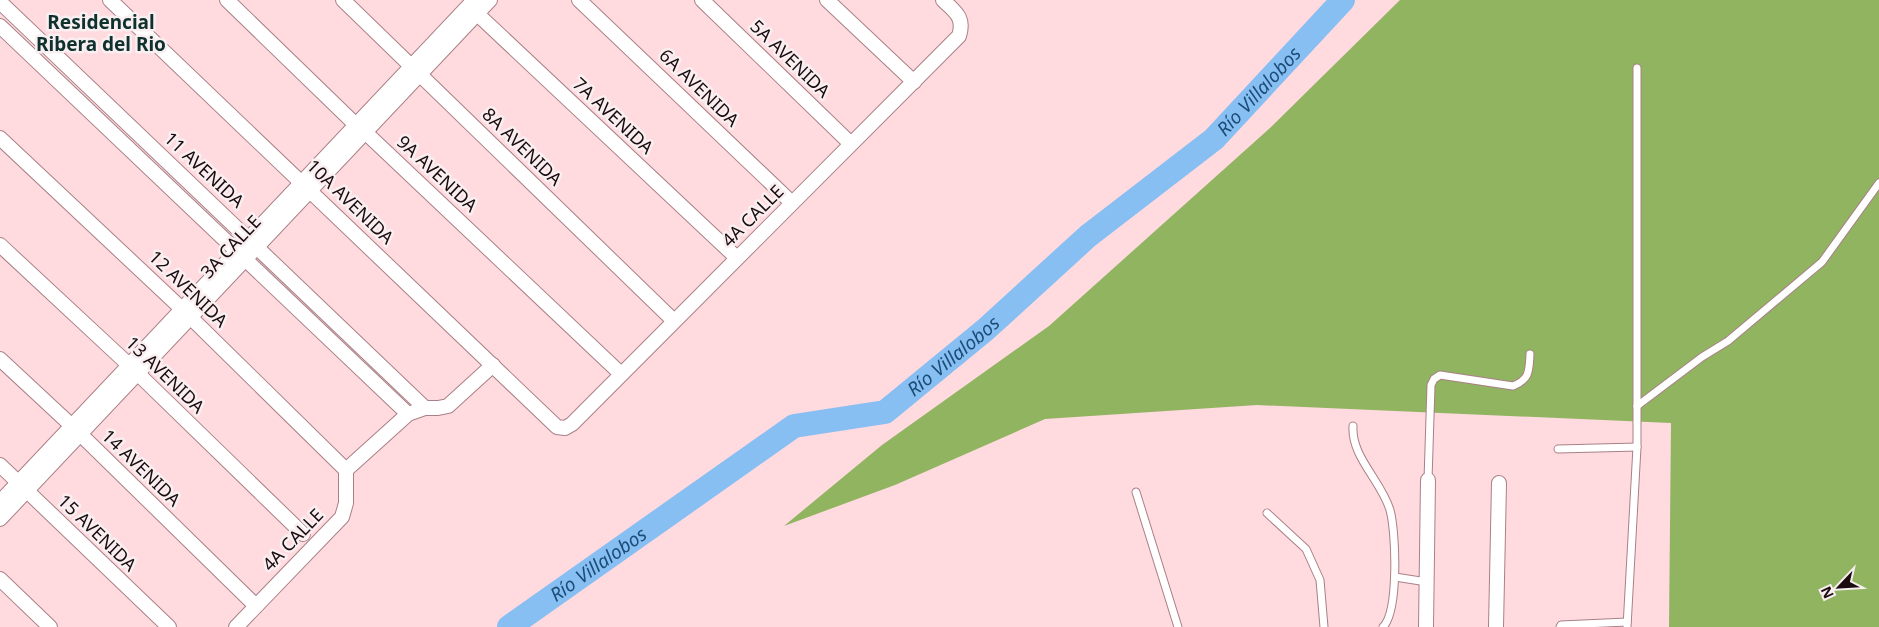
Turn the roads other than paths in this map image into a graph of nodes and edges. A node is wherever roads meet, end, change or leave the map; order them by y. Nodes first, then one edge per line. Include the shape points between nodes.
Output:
1 (110, 0) edge
2 (227, 0) edge
3 (343, 0) edge
4 (490, 0) edge
5 (580, 0) edge
6 (702, 0) edge
7 (827, 0) edge
8 (943, 0) edge
9 (0, 2) edge
10 (471, 5) edge
11 (0, 26) edge
12 (1637, 68) dead end
13 (415, 71) junction
14 (914, 82) junction
15 (361, 128) junction
16 (0, 138) edge
17 (851, 144) junction
18 (1879, 182) edge
19 (306, 186) junction
20 (792, 203) junction
21 (253, 243) junction
22 (0, 245) edge
23 (242, 255) junction
24 (738, 258) junction
25 (187, 313) junction
26 (674, 321) junction
27 (1530, 354) dead end
28 (0, 359) edge
29 (493, 365) junction
30 (133, 370) junction
31 (622, 374) junction
32 (1637, 406) junction
33 (425, 408) junction
34 (408, 414) junction
35 (1353, 426) dead end
36 (565, 428) joint
37 (76, 430) junction
38 (1637, 448) junction
39 (1558, 449) dead end
40 (0, 465) edge
41 (346, 470) junction
42 (1428, 480) joint
43 (1499, 483) dead end
44 (23, 487) junction
45 (1136, 492) dead end
46 (0, 502) edge
47 (1267, 513) dead end
48 (0, 519) edge
49 (302, 534) dead end
50 (1395, 577) junction
51 (0, 579) edge
52 (1427, 582) junction
53 (256, 606) junction
54 (1604, 625) edge
55 (1627, 625) edge
56 (50, 627) edge
57 (169, 627) edge
58 (236, 627) edge
59 (1178, 627) edge
60 (1324, 627) edge
61 (1383, 627) edge
62 (1426, 627) edge
63 (1496, 627) edge
64 (1560, 627) edge

1 - 19 street, 10A AVENIDA
2 - 15 street, 9A AVENIDA
3 - 13 street, 8A AVENIDA
4 - 10 street, 3A CALLE
5 - 20 street, 6A AVENIDA
6 - 17 street, 5A AVENIDA
7 - 14 street
8 - 14 street, 4A CALLE via 959,16 962,26 959,36
9 - 21 street, 11 AVENIDA
10 - 13 street, 3A CALLE
10 - 24 street, 7A AVENIDA
11 - 23 street, 11 AVENIDA
12 - 32 lane
13 - 15 street, 3A CALLE
13 - 26 street, 8A AVENIDA
14 - 17 street, 4A CALLE
15 - 19 street, 3A CALLE
15 - 31 street, 9A AVENIDA
16 - 25 street, 12 AVENIDA
17 - 20 street, 4A CALLE
18 - 32 lane via 1822,262 1728,341
19 - 21 street, 3A CALLE
19 - 29 street, 10A AVENIDA
20 - 24 street, 4A CALLE
21 - 23 street, 3A CALLE
21 - 33 street, 11 AVENIDA
22 - 30 street, 13 AVENIDA
23 - 25 street, 3A CALLE
23 - 34 street, 11 AVENIDA
24 - 26 street, 4A CALLE
25 - 30 street, 3A CALLE
25 - 41 street, 12 AVENIDA
26 - 31 street, 4A CALLE
27 - 42 lane via 1528,373 1522,382 1513,386 1440,375 1434,378 1431,385
28 - 37 street, 14 AVENIDA
29 - 33 street via 448,406
29 - 36 street, 10A AVENIDA via 557,427
30 - 37 street, 3A CALLE
30 - 49 street, 13 AVENIDA
31 - 36 street, 4A CALLE
32 - 38 lane
33 - 34 street
34 - 41 street
35 - 50 lane via 1358,452 1390,510
37 - 44 street, 3A CALLE
37 - 53 street, 14 AVENIDA
38 - 39 lane
38 - 55 lane
40 - 44 street, 15 AVENIDA
41 - 53 street, 4A CALLE via 346,503 342,517
42 - 52 street
43 - 63 street
44 - 46 street, 3A CALLE
44 - 48 street, 3A CALLE
44 - 57 street, 15 AVENIDA
45 - 59 lane
47 - 60 lane via 1306,549 1320,580
50 - 52 lane
50 - 61 lane via 1392,603
51 - 56 street
52 - 62 street
53 - 58 street, 4A CALLE
54 - 55 lane
54 - 64 lane

